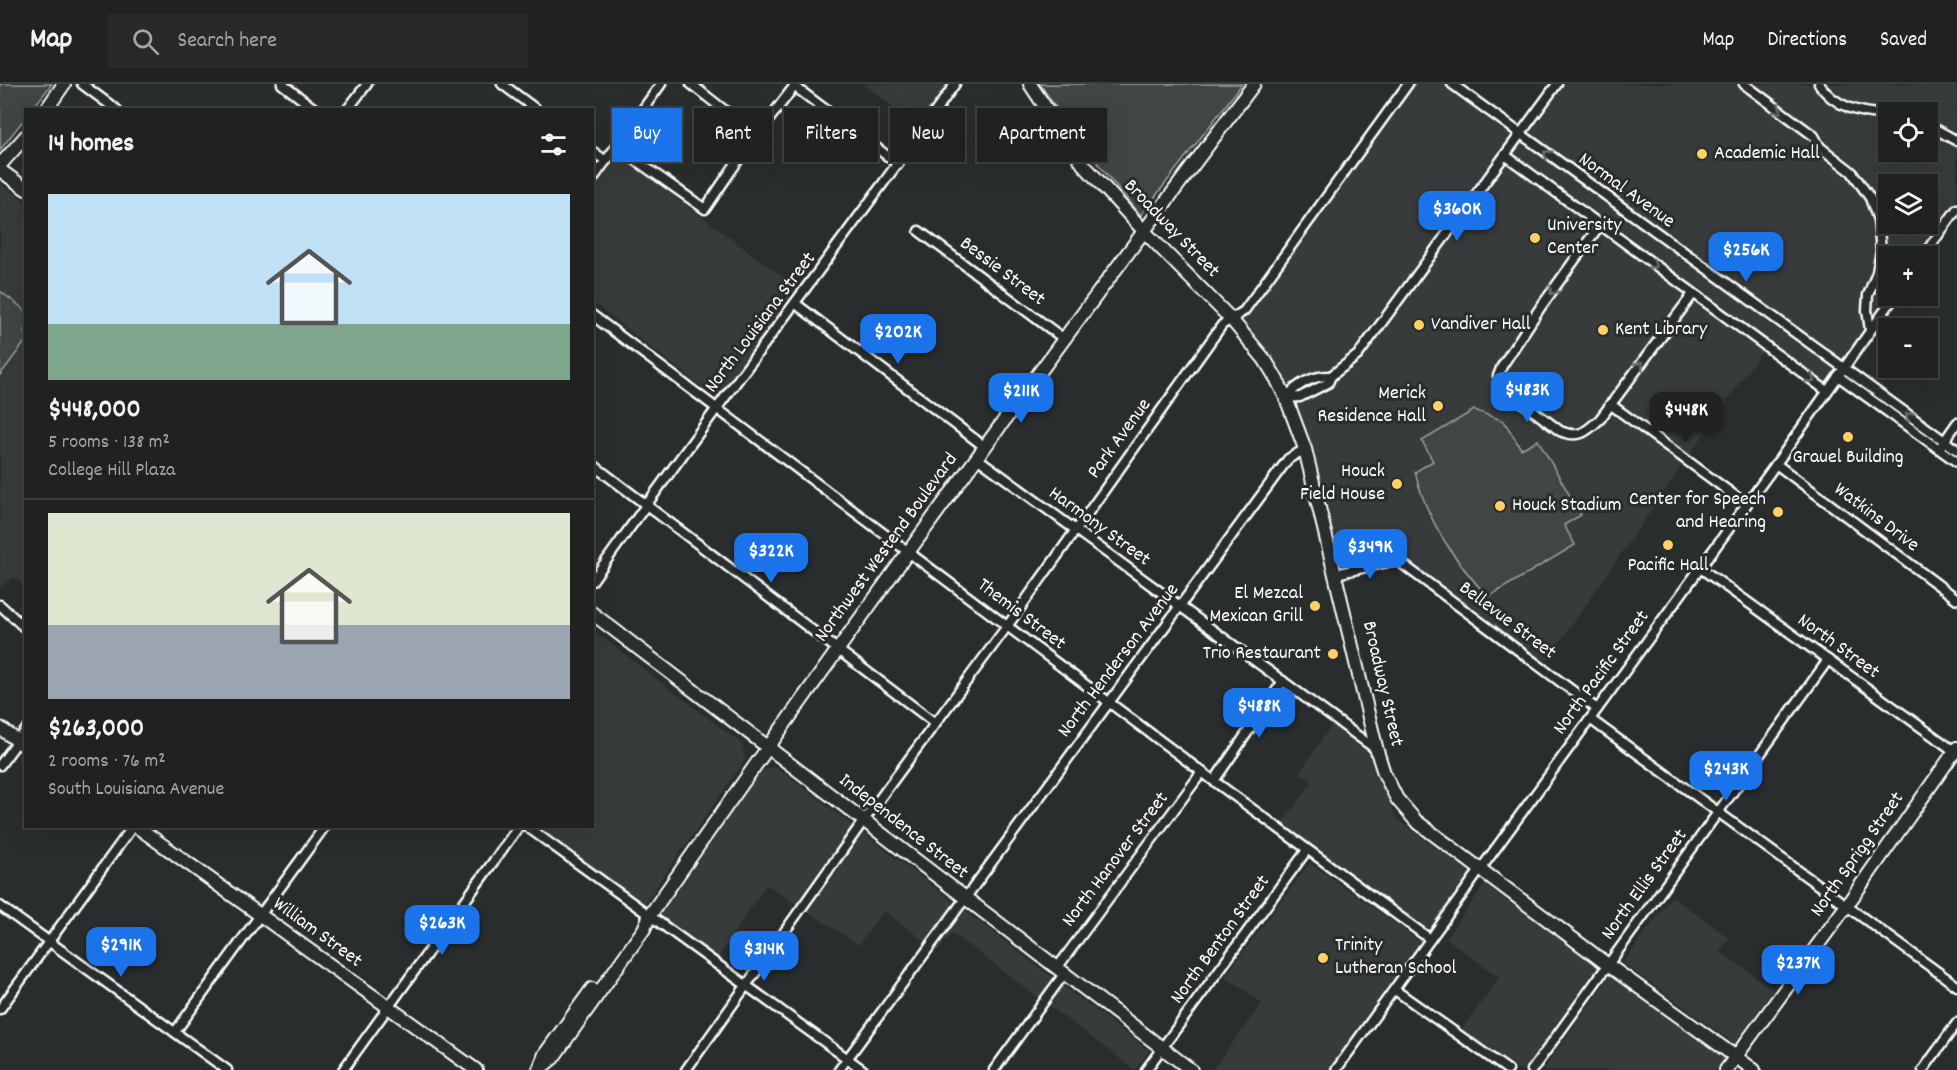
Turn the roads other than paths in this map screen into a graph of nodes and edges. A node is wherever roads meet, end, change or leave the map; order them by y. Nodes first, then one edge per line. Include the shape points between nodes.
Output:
1 (64, 84) edge
2 (82, 84) edge
3 (282, 84) edge
4 (367, 84) edge
5 (502, 84) edge
6 (661, 84) edge
7 (691, 84) edge
8 (955, 84) edge
9 (1030, 84) edge
10 (1254, 84) edge
11 (1408, 84) edge
12 (1452, 84) edge
13 (1557, 84) edge
14 (1743, 84) edge
15 (1819, 84) edge
16 (795, 85) edge
17 (47, 108) edge
18 (114, 108) edge
19 (313, 108) edge
20 (349, 108) edge
21 (534, 108) edge
22 (722, 108) edge
23 (772, 114) edge
24 (1878, 114) edge
25 (1938, 131) edge
26 (1520, 134) junction
27 (24, 138) edge
28 (1957, 141) edge
29 (594, 152) edge
30 (1505, 155) junction
31 (606, 161) junction
32 (737, 162) edge
33 (898, 164) junction
34 (0, 165) edge
35 (0, 170) edge
36 (594, 177) edge
37 (24, 188) edge
38 (1957, 208) edge
39 (1599, 226) junction
40 (919, 231) dead end
41 (1144, 231) junction
42 (1930, 246) edge
43 (1693, 294) junction
44 (796, 304) junction
45 (1888, 306) edge
46 (594, 316) edge
47 (1231, 320) junction
48 (1870, 330) junction
49 (1064, 339) junction
50 (1840, 372) junction
51 (1827, 391) junction
52 (1286, 398) junction
53 (1610, 404) junction
54 (718, 409) junction
55 (1957, 423) edge
56 (1942, 445) junction
57 (985, 447) junction
58 (1305, 449) junction
59 (1957, 450) edge
60 (977, 458) junction
61 (1957, 462) edge
62 (1776, 464) junction
63 (594, 465) edge
64 (646, 504) junction
65 (1746, 504) junction
66 (1075, 530) junction
67 (909, 552) junction
68 (1332, 556) junction
69 (1397, 560) junction
70 (1700, 567) junction
71 (1336, 574) junction
72 (594, 577) edge
73 (1957, 599) edge
74 (0, 605) edge
75 (1180, 607) junction
76 (594, 616) edge
77 (1008, 625) junction
78 (24, 627) edge
79 (837, 650) junction
80 (1828, 660) junction
81 (1283, 681) junction
82 (1108, 703) junction
83 (1597, 709) junction
84 (1590, 719) junction
85 (935, 723) junction
86 (0, 728) edge
87 (21, 744) edge
88 (767, 748) junction
89 (1377, 751) junction
90 (1956, 751) edge
91 (0, 765) edge
92 (1202, 772) junction
93 (1214, 781) junction
94 (1718, 812) junction
95 (864, 820) junction
96 (134, 828) edge
97 (138, 828) edge
98 (323, 828) edge
99 (518, 828) edge
100 (529, 828) edge
101 (1307, 850) junction
102 (1480, 870) junction
103 (964, 898) junction
104 (1847, 905) junction
105 (0, 906) edge
106 (650, 915) junction
107 (261, 916) junction
108 (1430, 939) junction
109 (48, 942) junction
110 (1608, 965) junction
111 (1060, 971) junction
112 (747, 986) junction
113 (1957, 986) edge
114 (1395, 990) junction
115 (388, 1008) junction
116 (0, 1009) edge
117 (1957, 1023) edge
118 (175, 1032) junction
119 (1161, 1048) junction
120 (1735, 1057) junction
121 (848, 1059) junction
122 (227, 1070) edge
123 (343, 1070) edge
124 (476, 1070) edge
125 (539, 1070) edge
126 (686, 1070) edge
127 (839, 1070) edge
128 (863, 1070) edge
129 (994, 1070) edge
130 (1146, 1070) edge
131 (1191, 1070) edge
132 (1336, 1070) edge
133 (1508, 1070) edge
134 (1532, 1070) edge
135 (1726, 1070) edge
136 (1754, 1070) edge
137 (1923, 1070) edge

1 - 17 main road
2 - 18 street
3 - 19 street
4 - 20 street
5 - 21 street
6 - 31 street
7 - 22 street
8 - 33 street, North Louisiana Street
9 - 41 main road, Broadway Street via 1083,164
10 - 41 main road, Northwest Westend Boulevard
11 - 47 street, Park Avenue via 1244,311
12 - 26 street, Normal Avenue
13 - 26 street
14 -> 48 street via 1814,136 1820,147 1852,172 1869,198 1878,220 1881,251 1868,295
15 - 24 street via 1836,103
16 - 23 street
16 - 33 street
25 - 28 street
26 - 30 street
50 -> 26 street, Normal Avenue
27 - 34 main road
29 - 31 street
30 - 39 street
30 - 52 street via 1358,355 1331,375 1321,375 1295,387
31 - 32 street via 617,147 705,209
31 - 36 street
33 - 44 street, North Louisiana Street
35 - 37 main road
38 - 42 street
39 -> 43 street
39 -> 53 street via 1540,308 1498,376 1501,386 1570,436 1586,432
40 - 49 street, Bessie Street
41 - 47 main road, Broadway Street
41 - 49 main road, Northwest Westend Boulevard
43 -> 51 street
53 -> 43 street
44 - 54 street, North Louisiana Street
44 - 57 street
45 - 48 street, North Pacific Street
46 - 54 street, Themis Street
47 - 52 main road, Broadway Street via 1265,360
47 - 66 street, Park Avenue via 1222,325
48 - 50 street, North Pacific Street
49 - 57 main road, Northwest Westend Boulevard
50 - 51 street, North Pacific Street
50 - 56 street, Normal Avenue
51 - 62 street, North Pacific Street
52 - 58 main road, Broadway Street
53 - 65 street
54 - 64 street, North Louisiana Street
54 - 67 street, Themis Street
55 - 56 street
56 - 59 street, Normal Avenue
56 - 61 street, Normal Avenue
57 - 60 main road, Northwest Westend Boulevard
58 - 68 main road, Broadway Street
58 - 75 street, North Henderson Avenue via 1288,459
60 - 66 street, Harmony Street
60 - 67 main road, Northwest Westend Boulevard
62 - 65 street, North Pacific Street
62 - 73 street, Watkins Drive
63 - 64 street
64 - 72 street, North Louisiana Street
64 - 79 street
65 - 70 street, North Pacific Street
66 - 75 street, Harmony Street
66 - 77 street, Park Avenue
67 - 77 street, Themis Street
67 - 79 main road, Northwest Westend Boulevard
68 - 69 street via 1390,543
68 - 71 main road, Broadway Street
69 - 71 street
69 - 83 street, Bellevue Street
70 - 80 street, North Street
70 - 83 street, North Pacific Street
71 - 89 main road, Broadway Street
74 - 78 street
75 - 81 street, Harmony Street
75 - 82 street, North Henderson Avenue
76 - 88 main road, Independence Street
77 - 82 street, Themis Street
77 - 85 street, Park Avenue
79 - 85 street
79 - 88 main road, Northwest Westend Boulevard
80 - 90 street, North Street
80 - 94 street, North Ellis Street
81 - 89 street, Harmony Street
81 - 93 street
82 - 92 street, Themis Street
82 - 103 street, North Henderson Avenue
83 - 84 street, North Pacific Street
84 - 94 street
84 - 102 street, North Pacific Street
85 - 95 street, Park Avenue
86 - 87 main road
87 - 91 street
88 - 95 main road, Independence Street
88 - 106 main road, Northwest Westend Boulevard
89 - 102 main road, Broadway Street via 1397,799 1416,821
90 - 104 main road, North Sprigg Street
92 - 93 street, Themis Street
92 - 111 street, North Hanover Street
93 - 101 street, Themis Street
94 - 104 street
94 - 110 street, North Ellis Street
95 - 103 main road, Independence Street
95 - 112 street, Park Avenue
96 - 109 street
97 - 107 main road, William Street
98 - 107 street
99 - 115 street
100 - 106 street
101 - 108 street, Themis Street
101 - 119 street, North Benton Street
102 - 108 street, North Pacific Street
102 - 110 main road, Broadway Street
103 - 111 main road, Independence Street
103 - 121 street, North Henderson Avenue
104 - 113 street
104 - 120 main road, North Sprigg Street
105 - 109 street
106 - 112 street
106 - 125 main road, Northwest Westend Boulevard via 638,924 578,1007 545,1054
107 - 115 main road, William Street
107 - 118 street
108 - 114 street, North Pacific Street
109 - 116 street
109 - 118 street
110 - 120 main road, Broadway Street
110 - 134 street, North Ellis Street
111 - 119 main road, Independence Street
111 - 129 street, North Hanover Street
112 - 121 street
112 - 126 street, Park Avenue
114 - 132 street, North Pacific Street
114 - 133 street
115 - 123 street
115 - 124 main road, William Street
117 - 137 street
118 - 122 street
119 - 130 street, North Benton Street
119 - 131 main road, Independence Street
120 - 135 main road, North Sprigg Street
120 - 136 main road, Broadway Street
121 - 127 street, North Henderson Avenue
121 - 128 street

